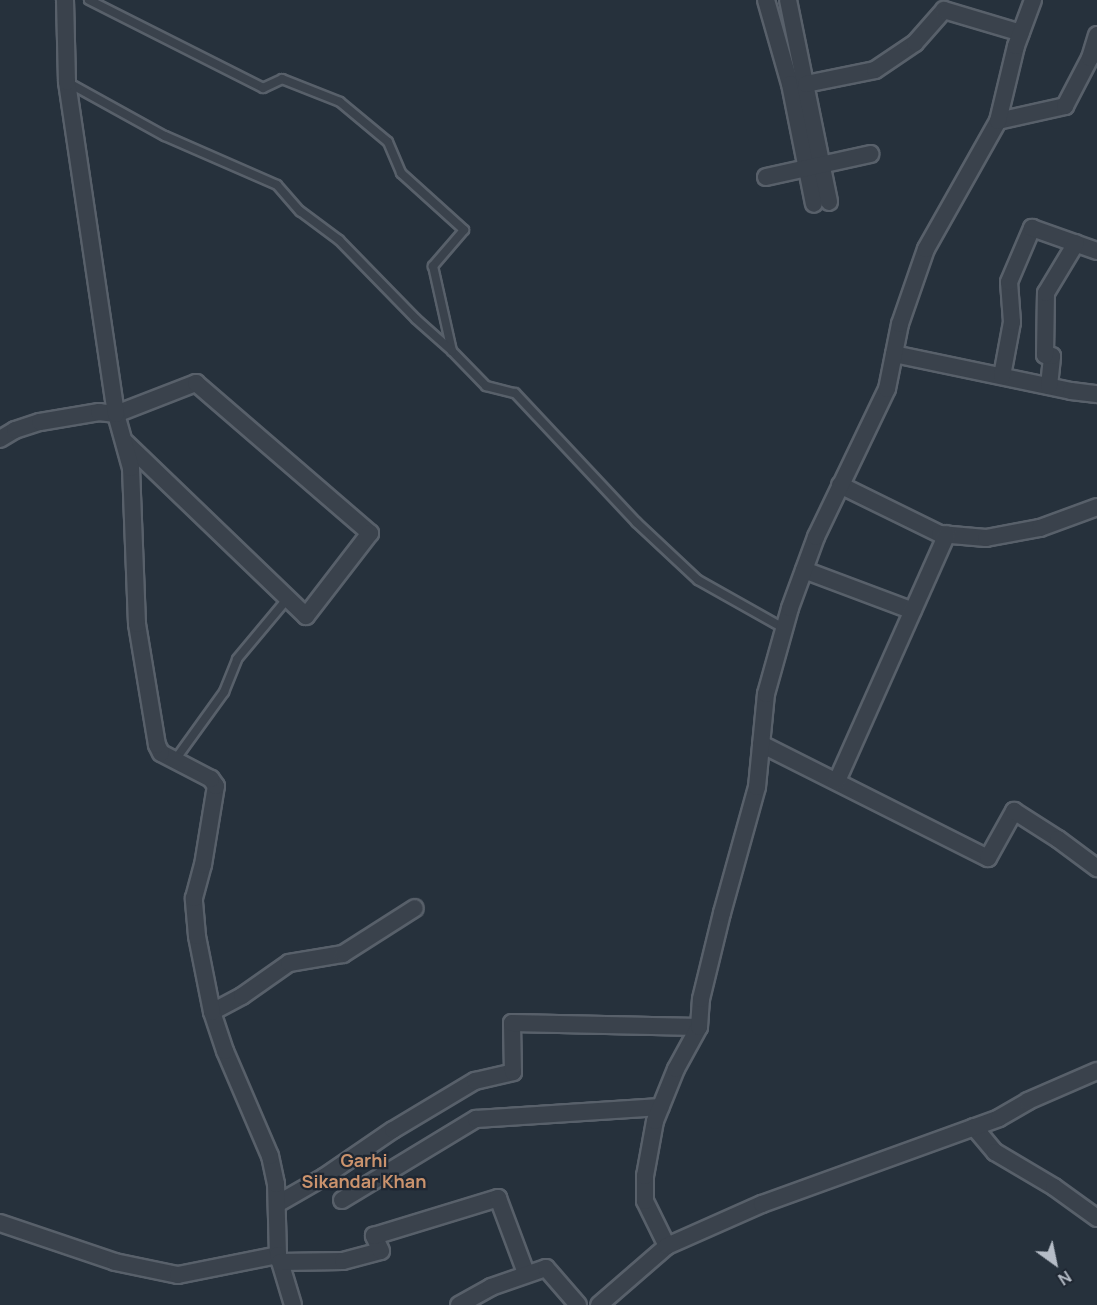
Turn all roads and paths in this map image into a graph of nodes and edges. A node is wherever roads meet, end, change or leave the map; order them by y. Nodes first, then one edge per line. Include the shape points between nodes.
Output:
1 (65, 0) edge
2 (89, 0) edge
3 (766, 0) edge
4 (788, 0) edge
5 (1033, 0) edge
6 (1021, 33) junction
7 (1097, 35) edge
8 (67, 82) junction
9 (806, 84) junction
10 (998, 121) junction
11 (870, 154) dead end
12 (814, 165) junction
13 (766, 177) dead end
14 (821, 203) dead end
15 (1076, 243) junction
16 (1097, 251) edge
17 (452, 351) junction
18 (894, 354) junction
19 (1002, 376) junction
20 (1049, 386) junction
21 (1097, 394) edge
22 (116, 414) junction
23 (0, 439) edge
24 (126, 443) junction
25 (840, 485) junction
26 (1097, 507) edge
27 (947, 534) junction
28 (804, 570) junction
29 (288, 598) junction
30 (913, 611) junction
31 (785, 628) junction
32 (761, 744) junction
33 (175, 760) junction
34 (837, 781) junction
35 (1097, 868) edge
36 (415, 908) dead end
37 (212, 1012) junction
38 (699, 1027) junction
39 (1097, 1071) edge
40 (661, 1107) junction
41 (974, 1127) junction
42 (342, 1200) dead end
43 (277, 1204) junction
44 (1097, 1218) edge
45 (0, 1222) edge
46 (667, 1246) junction
47 (279, 1259) junction
48 (526, 1273) junction
49 (293, 1305) edge
50 (459, 1305) edge
51 (578, 1305) edge
52 (599, 1305) edge

1 - 8 street
2 - 17 lane via 263,88 282,79 340,102 388,142 401,173 464,230 433,266
3 - 12 street
4 - 9 street
5 - 6 street
6 - 9 street via 944,9 915,43 875,70
6 - 10 street
7 - 10 street via 1090,58 1065,106
8 - 17 lane via 165,136 277,185 300,211 339,240
8 - 22 street
9 - 12 street
10 - 18 street via 926,249 900,324
11 - 12 street
12 - 13 street
12 - 14 street
15 - 16 street
15 - 19 street via 1032,228 1009,282 1012,321
15 - 20 street via 1046,293 1045,355 1052,356
17 - 31 lane via 486,386 515,393 636,522 698,580
18 - 19 street
18 - 25 street via 887,389
19 - 20 street
20 - 21 street
22 - 23 street via 99,412 40,422
22 - 24 street
22 - 29 street via 196,383 370,533 306,616
24 - 29 street
24 - 33 street via 133,490 137,624 157,745 161,753
25 - 27 street
25 - 28 street
26 - 27 street via 1040,528 986,538
27 - 30 street
28 - 30 street
28 - 31 street
29 - 33 lane via 237,659 225,692
30 - 34 street
31 - 32 street via 766,694
32 - 34 street
32 - 38 street via 757,787 701,999
33 - 37 street via 211,779 216,786 194,898
34 - 35 street via 988,858 1014,811
36 - 37 street via 343,954 289,963 243,996
37 - 43 street via 270,1155
38 - 40 street
38 - 43 street via 512,1023 513,1072 475,1081
39 - 41 street
40 - 42 street via 476,1119
40 - 46 street via 645,1176 645,1201
41 - 44 street via 995,1152
41 - 46 street via 772,1201
43 - 47 street
45 - 47 street via 115,1262 178,1275
46 - 52 street
47 - 48 street via 343,1261 381,1251 374,1236 498,1198
47 - 49 street
48 - 50 street
48 - 51 street via 546,1268

